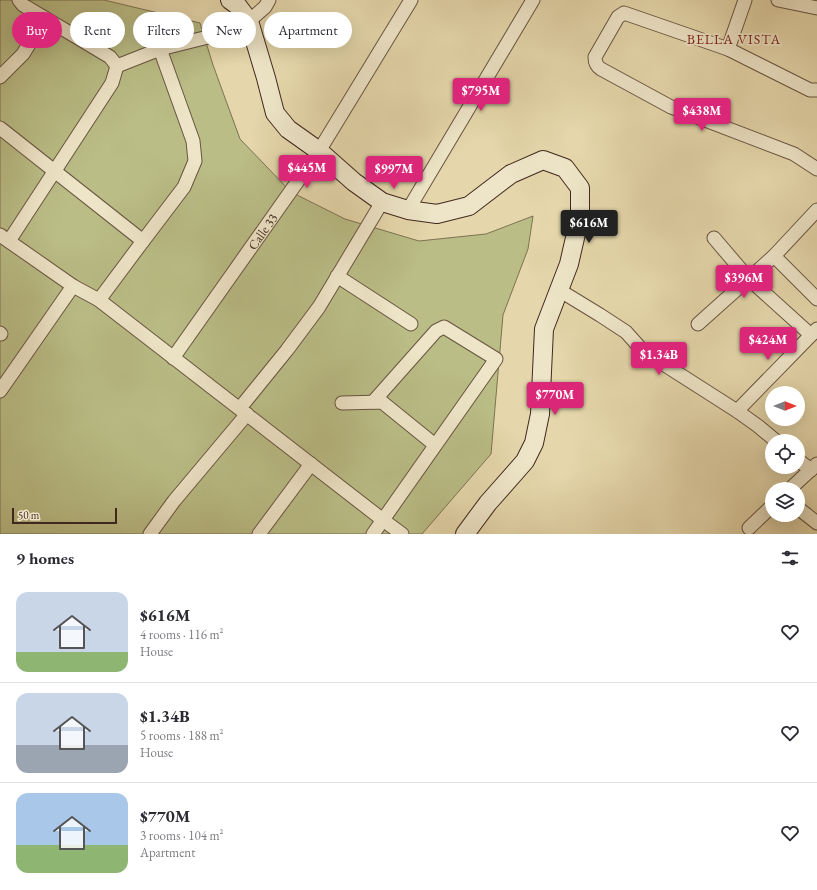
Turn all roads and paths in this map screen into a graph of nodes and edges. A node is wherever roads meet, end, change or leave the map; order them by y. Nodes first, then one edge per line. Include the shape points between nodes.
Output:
1 (19, 0) edge
2 (230, 0) edge
3 (269, 0) edge
4 (411, 0) edge
5 (533, 0) edge
6 (745, 0) edge
7 (778, 0) edge
8 (817, 8) edge
9 (34, 12) edge
10 (242, 12) edge
11 (256, 15) edge
12 (62, 29) edge
13 (202, 38) edge
14 (256, 44) edge
15 (26, 48) edge
16 (160, 49) junction
17 (728, 49) junction
18 (117, 66) junction
19 (0, 77) edge
20 (817, 90) edge
21 (0, 128) edge
22 (319, 151) junction
23 (817, 169) edge
24 (54, 171) junction
25 (382, 202) junction
26 (408, 210) junction
27 (817, 210) edge
28 (4, 238) edge
29 (714, 238) dead end
30 (142, 241) junction
31 (774, 256) junction
32 (337, 276) junction
33 (749, 279) junction
34 (74, 286) junction
35 (559, 290) junction
36 (817, 299) edge
37 (99, 300) junction
38 (411, 324) dead end
39 (698, 324) dead end
40 (814, 332) edge
41 (173, 358) junction
42 (0, 391) edge
43 (373, 402) junction
44 (342, 403) dead end
45 (243, 411) junction
46 (737, 411) junction
47 (768, 434) edge
48 (435, 445) junction
49 (311, 464) junction
50 (814, 467) edge
51 (798, 482) edge
52 (765, 513) edge
53 (805, 514) edge
54 (383, 520) junction
55 (817, 523) edge
56 (749, 528) dead end
57 (150, 534) edge
58 (259, 534) edge
59 (373, 534) edge
60 (402, 534) edge
61 (465, 534) edge

1 - 9 street via 22,5
2 - 10 street
3 - 11 street via 265,8
4 - 22 street, Calle 33
5 - 26 street
6 - 17 street
7 - 8 street
12 - 18 street via 110,57
13 - 16 street
14 - 22 street via 275,113 288,129
15 - 19 street
16 - 18 street
16 - 30 street via 193,140 195,161 184,187
17 - 20 street via 810,90
17 - 23 street via 624,13 618,17 595,57 595,63 601,69 671,107 794,154
18 - 24 street via 112,83
21 - 24 street
22 - 25 street via 354,182
22 - 41 street, Calle 33
24 - 28 street
24 - 30 street
25 - 26 street
25 - 32 street
26 - 35 street via 437,214 469,206 511,174 543,160 565,168 580,188 580,216 569,264
27 - 31 street
28 - 34 street
29 - 33 street
30 - 37 street
31 - 33 street
31 - 36 street
32 - 38 street
32 - 45 street via 319,307
33 - 39 street
33 - 40 street
34 - 37 street
34 - 42 street
35 - 46 street via 626,332 643,351
35 - 61 street via 544,329 540,414 534,444 525,462 488,503
37 - 41 street
40 - 46 street
41 - 45 street
43 - 44 street
43 - 48 street via 382,402
43 - 48 street via 436,331 444,327 496,358
45 - 49 street
45 - 57 street
46 - 47 street
48 - 54 street
49 - 54 street
49 - 58 street
50 - 51 street
52 - 56 street
53 - 55 street
54 - 59 street
54 - 60 street

